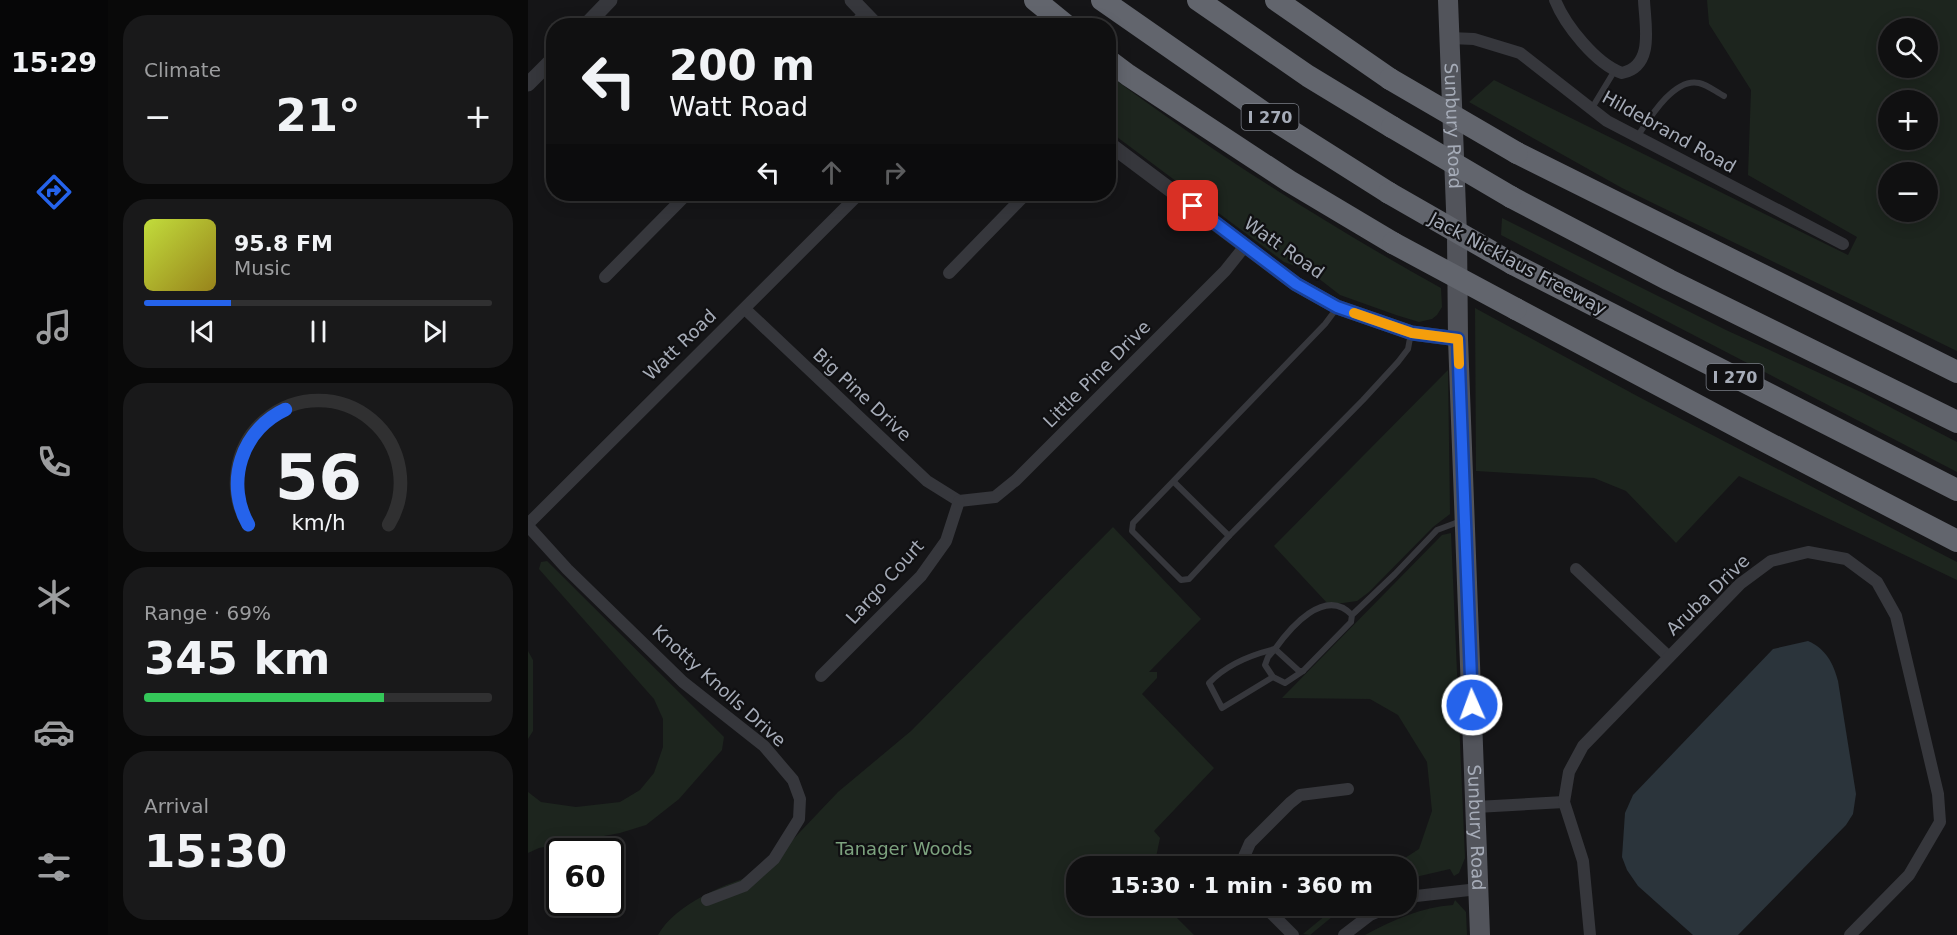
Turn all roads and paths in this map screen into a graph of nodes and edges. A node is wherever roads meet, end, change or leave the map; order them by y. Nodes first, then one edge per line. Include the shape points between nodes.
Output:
1 (610, 0) edge
2 (852, 0) edge
3 (1035, 0) edge
4 (1102, 0) edge
5 (1198, 0) edge
6 (1276, 0) edge
7 (1448, 0) edge
8 (1555, 0) edge
9 (1644, 0) edge
10 (865, 13) junction
11 (593, 18) edge
12 (860, 18) edge
13 (870, 18) edge
14 (1057, 18) edge
15 (1450, 38) junction
16 (546, 66) edge
17 (1116, 66) edge
18 (1615, 70) junction
19 (528, 84) edge
20 (1724, 96) dead end
21 (1591, 110) junction
22 (1637, 137) junction
23 (1116, 149) edge
24 (680, 201) edge
25 (852, 201) edge
26 (1019, 201) edge
27 (1843, 244) dead end
28 (1245, 246) junction
29 (949, 273) dead end
30 (605, 277) dead end
31 (1337, 307) junction
32 (745, 309) junction
33 (1411, 333) junction
34 (1458, 339) junction
35 (1957, 372) edge
36 (1957, 422) edge
37 (1174, 482) junction
38 (1957, 490) edge
39 (959, 501) junction
40 (1465, 520) junction
41 (528, 525) edge
42 (1229, 536) junction
43 (1957, 541) edge
44 (1576, 569) dead end
45 (1352, 615) junction
46 (1275, 650) junction
47 (1669, 657) junction
48 (1304, 671) junction
49 (821, 676) dead end
50 (1273, 677) junction
51 (1348, 789) dead end
52 (1564, 802) junction
53 (1476, 807) junction
54 (1244, 856) edge
55 (1478, 889) junction
56 (1417, 896) edge
57 (707, 900) dead end
58 (1274, 916) edge
59 (1369, 916) edge
60 (1293, 935) edge
61 (1344, 935) edge
62 (1480, 935) edge
63 (1590, 935) edge
64 (1850, 935) edge

1 - 11 street
2 - 10 street
3 - 14 highway
4 - 38 highway, Jack Nicklaus Freeway / I 270, bridge via 1280,124 1512,264
5 - 36 highway, bridge via 1308,76 1511,197
6 - 35 highway, bridge via 1390,79 1516,153
7 - 15 main road, Sunbury Road
8 - 18 street via 1588,48
9 - 18 street via 1646,43 1641,62 1630,71
10 - 12 street
10 - 13 street
15 - 21 street, Hildebrand Road via 1474,39 1520,53
15 - 34 main road, Sunbury Road
16 - 19 street
17 - 43 highway, bridge via 1289,181 1393,243
18 - 21 lane
20 - 22 lane via 1697,82 1684,83 1669,95
21 - 22 street, Hildebrand Road
22 - 27 street, Hildebrand Road
23 - 28 street, Watt Road
24 - 30 street
25 - 32 street, Watt Road
26 - 29 street
28 - 31 street, Watt Road via 1296,284
28 - 39 street, Little Pine Drive via 1225,271 1016,480 995,497
31 - 33 street, Watt Road
31 - 37 lane
32 - 39 street, Big Pine Drive via 927,481
32 - 41 street, Watt Road
33 - 34 street, Watt Road
33 - 42 lane via 1408,349 1398,362
34 - 40 main road, Sunbury Road
37 - 42 lane
37 - 42 lane via 1133,522 1132,531 1181,580 1189,579
39 - 49 street, Largo Court via 946,542 921,576
40 - 45 lane via 1437,530
40 - 53 main road, Sunbury Road
41 - 57 street, Knotty Knolls Drive via 567,569 683,682 764,746 794,780 800,799 799,819 774,859 744,886
44 - 47 street
45 - 46 lane via 1336,606 1309,612 1286,633
45 - 48 lane via 1351,622
46 - 48 lane
46 - 50 lane via 1265,664
46 - 50 lane via 1250,655 1218,673 1209,683 1222,708
47 - 52 street, Aruba Drive via 1583,746 1569,772
47 - 64 street, Aruba Drive via 1740,584 1771,561 1808,552 1846,559 1877,582 1896,616 1938,794 1940,822 1909,875
48 - 50 lane via 1285,683
51 - 54 street via 1300,795 1250,843
52 - 53 street
52 - 63 street via 1583,861
53 - 55 main road, Sunbury Road
55 - 56 street
55 - 62 main road, Sunbury Road
58 - 60 street
59 - 61 street

